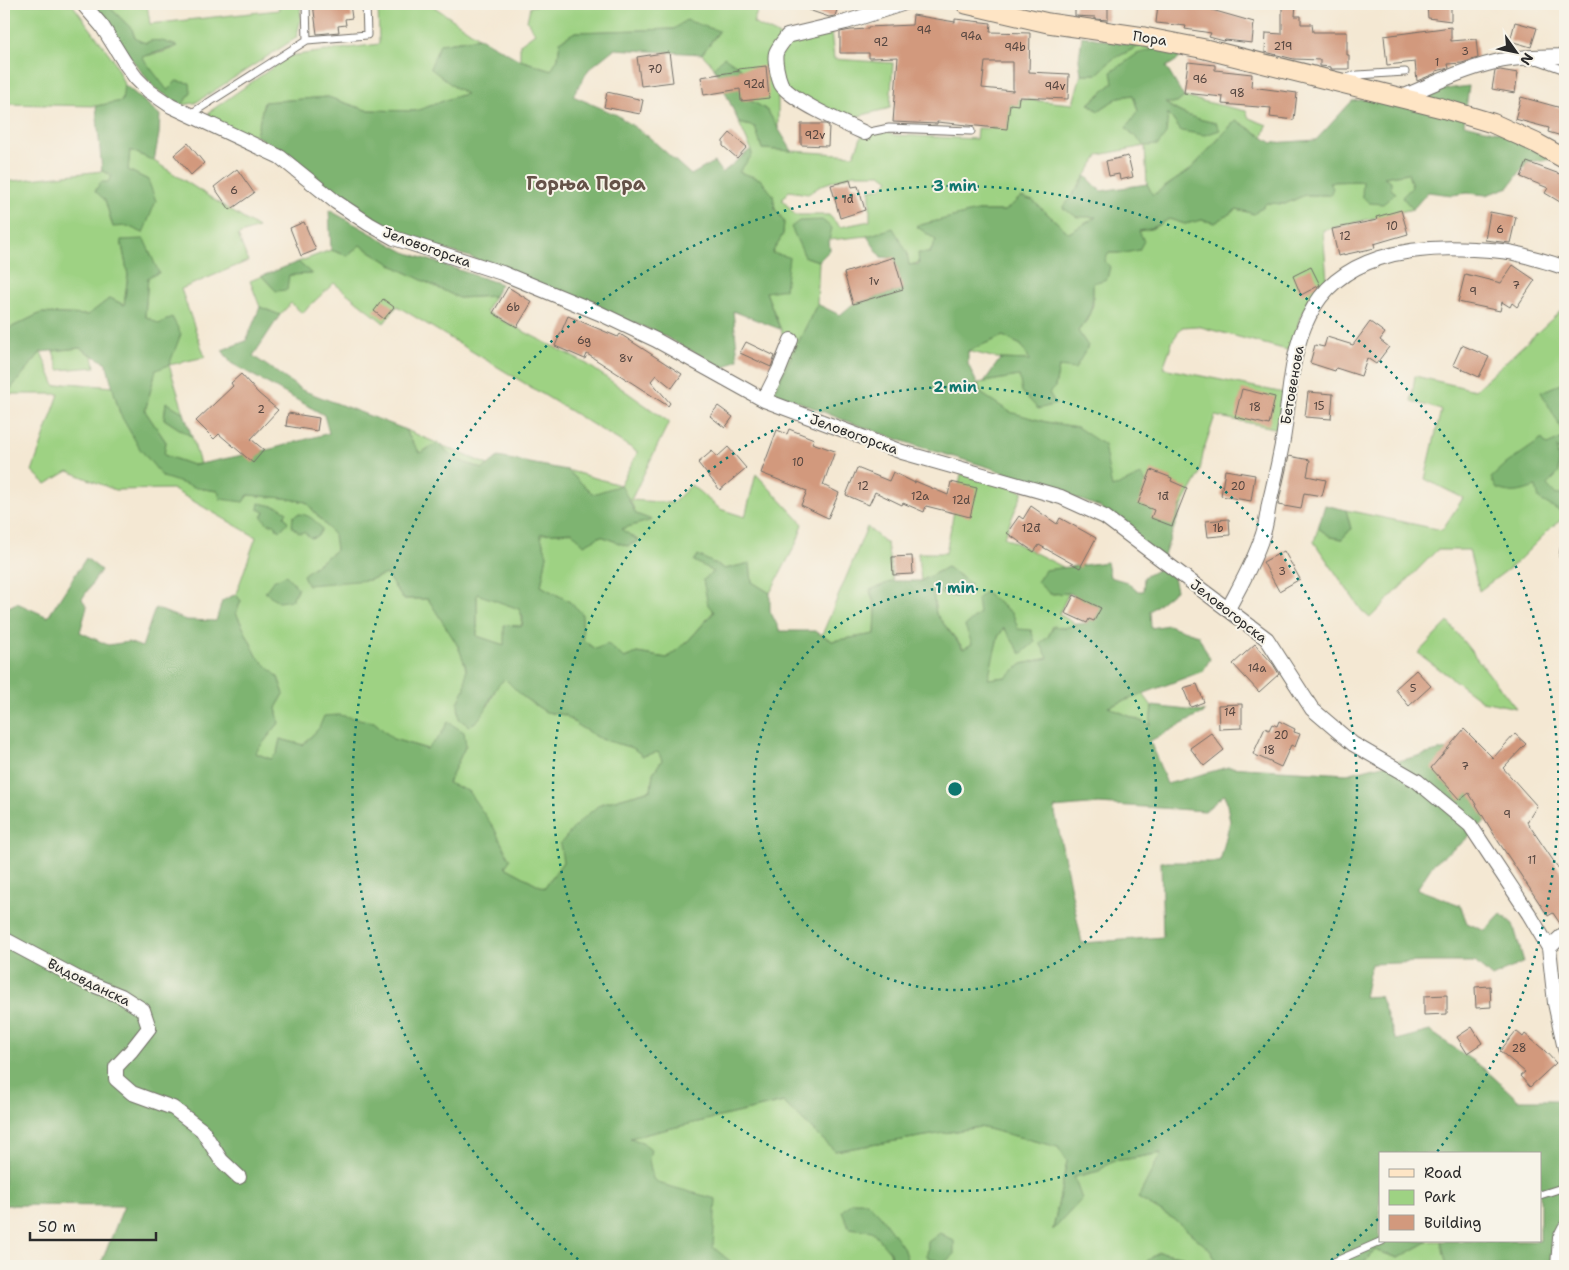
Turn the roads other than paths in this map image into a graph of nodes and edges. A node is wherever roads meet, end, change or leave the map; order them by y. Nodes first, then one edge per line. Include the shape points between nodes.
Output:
1 (83, 4) edge
2 (306, 4) edge
3 (366, 4) edge
4 (902, 4) edge
5 (966, 4) edge
6 (307, 40) junction
7 (1565, 56) edge
8 (1527, 57) junction
9 (1565, 70) edge
10 (1405, 72) dead end
11 (1333, 82) junction
12 (1400, 98) junction
13 (189, 115) junction
14 (971, 131) dead end
15 (865, 133) joint
16 (1565, 158) edge
17 (1565, 268) edge
18 (791, 340) dead end
19 (764, 400) junction
20 (1565, 544) edge
21 (1565, 561) edge
22 (1228, 609) junction
23 (1565, 933) edge
24 (4, 939) edge
25 (1549, 948) junction
26 (1565, 1049) edge
27 (239, 1178) dead end
28 (1565, 1187) edge
29 (1542, 1194) edge
30 (1565, 1228) edge
31 (1380, 1242) edge
32 (1332, 1266) edge
33 (1558, 1266) edge

1 - 13 street, Јеловогорска via 102,26 136,78 149,91
2 - 6 lane
3 - 6 lane via 367,35
4 - 15 street via 787,36 776,53 781,84 801,101
5 - 11 street, Пора via 1041,22 1206,48
6 - 13 lane
7 - 8 street
8 - 9 lane
8 - 12 street via 1495,62
10 - 11 lane via 1358,75
11 - 12 street, Пора
12 - 16 street, Пора via 1492,123
13 - 19 street, Јеловогорска via 280,157 336,202 394,238 502,273 599,313 656,340
14 - 15 lane via 889,128
17 - 22 street, Бетовенова via 1496,250 1426,248 1402,251 1366,263 1331,285 1319,297 1303,329 1295,357 1282,445 1262,537
18 - 19 street
19 - 22 street, Јеловогорска via 902,452 1061,497 1105,517
20 - 21 lane
22 - 25 street, Јеловогорска via 1267,639 1312,709 1353,744 1418,781 1470,825
23 - 25 street
24 - 27 street, Видовданска via 143,1010 149,1028 116,1067 116,1079 132,1093 173,1108 202,1130 221,1160
25 - 26 street, Јеловогорска via 1555,1003
28 - 29 lane
30 - 33 street via 1560,1238
31 - 32 lane via 1334,1262

